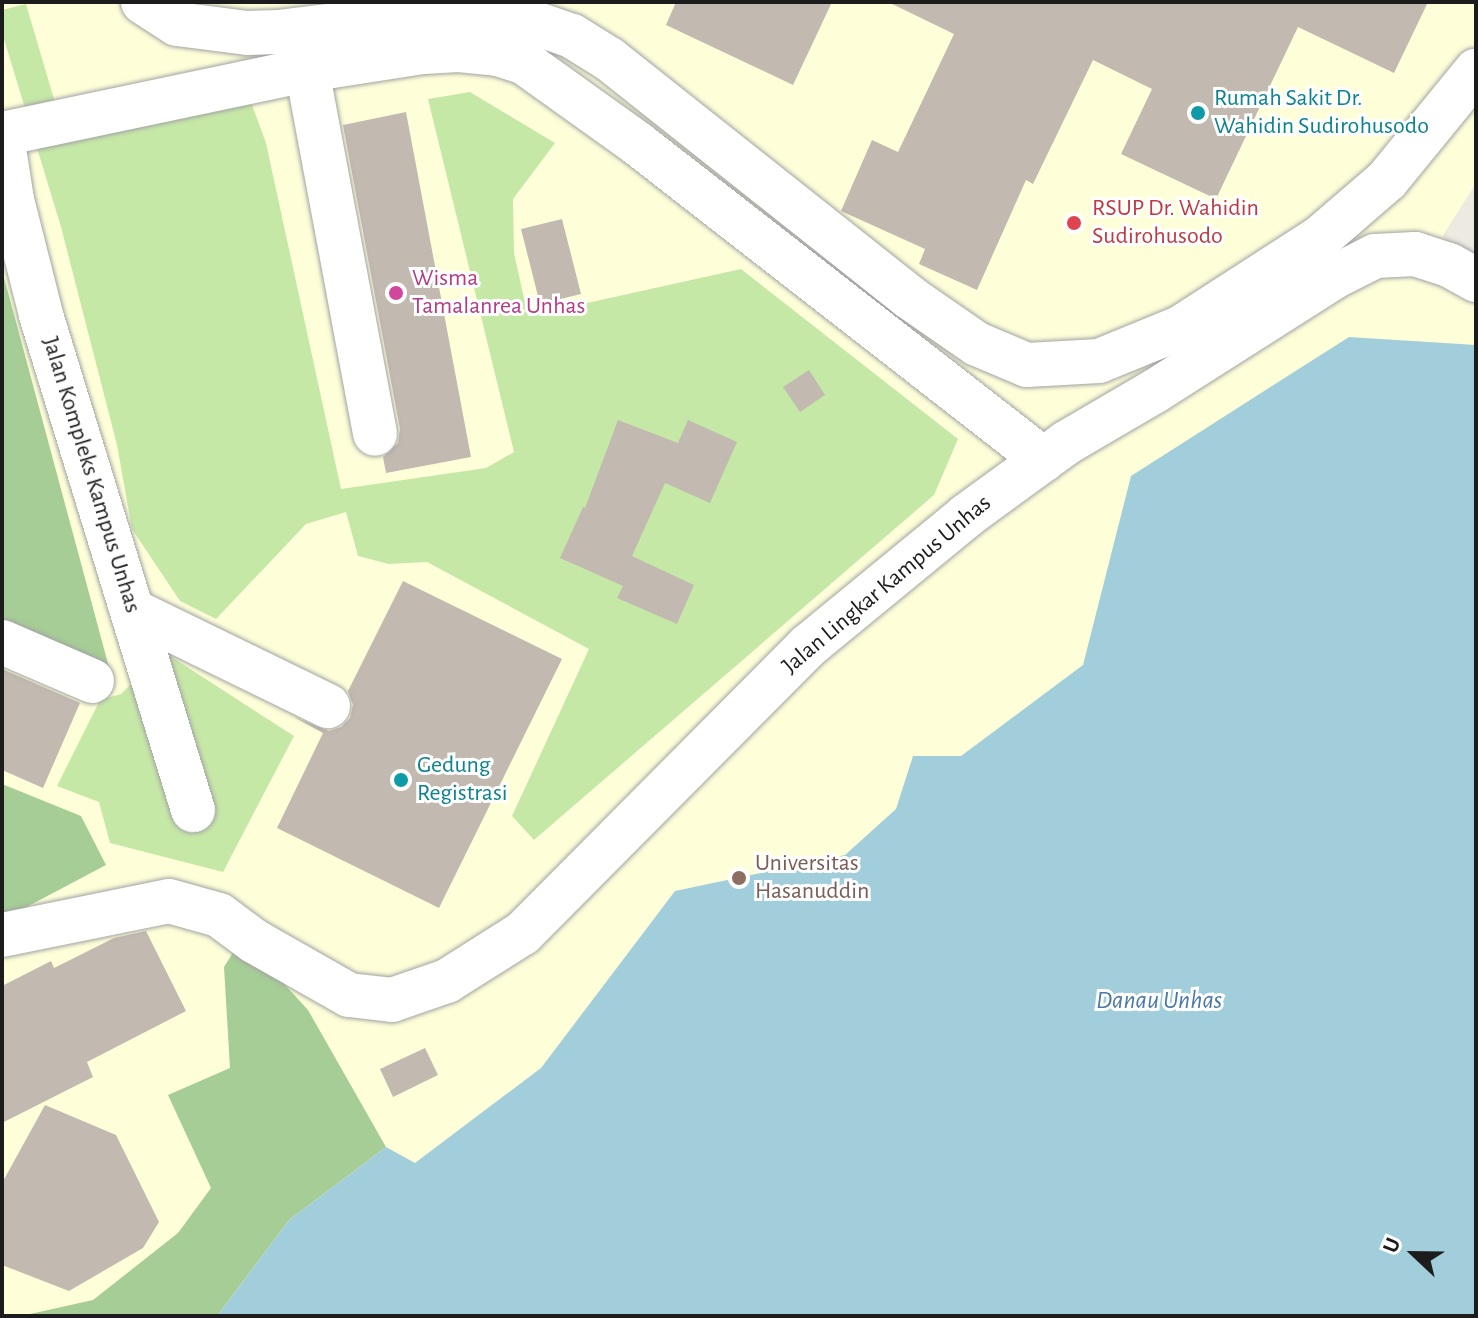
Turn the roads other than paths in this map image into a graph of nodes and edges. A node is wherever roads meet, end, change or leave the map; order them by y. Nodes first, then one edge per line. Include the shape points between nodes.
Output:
1 (143, 2) edge
2 (307, 70) junction
3 (1476, 71) edge
4 (2, 135) edge
5 (1476, 280) edge
6 (375, 434) dead end
7 (1044, 460) junction
8 (133, 611) junction
9 (2, 642) edge
10 (92, 681) dead end
11 (328, 706) dead end
12 (193, 810) dead end
13 (2, 935) edge

1 - 3 lane via 177,24 247,33 466,9 520,18 572,36 634,78 909,297 977,344 1027,365 1099,361 1180,328 1321,237 1387,180
2 - 4 lane
2 - 6 lane
2 - 7 lane via 459,50 525,63 638,144
4 - 8 lane, Jalan Kompleks Kampus Unhas via 41,315
5 - 7 lane, Jalan Lingkar Kampus Unhas via 1415,254 1375,256
7 - 13 lane, Jalan Lingkar Kampus Unhas via 966,516 808,646 523,933 447,981 379,1001 349,995 219,915 169,901
8 - 11 lane
8 - 12 lane, Jalan Kompleks Kampus Unhas
9 - 10 lane

